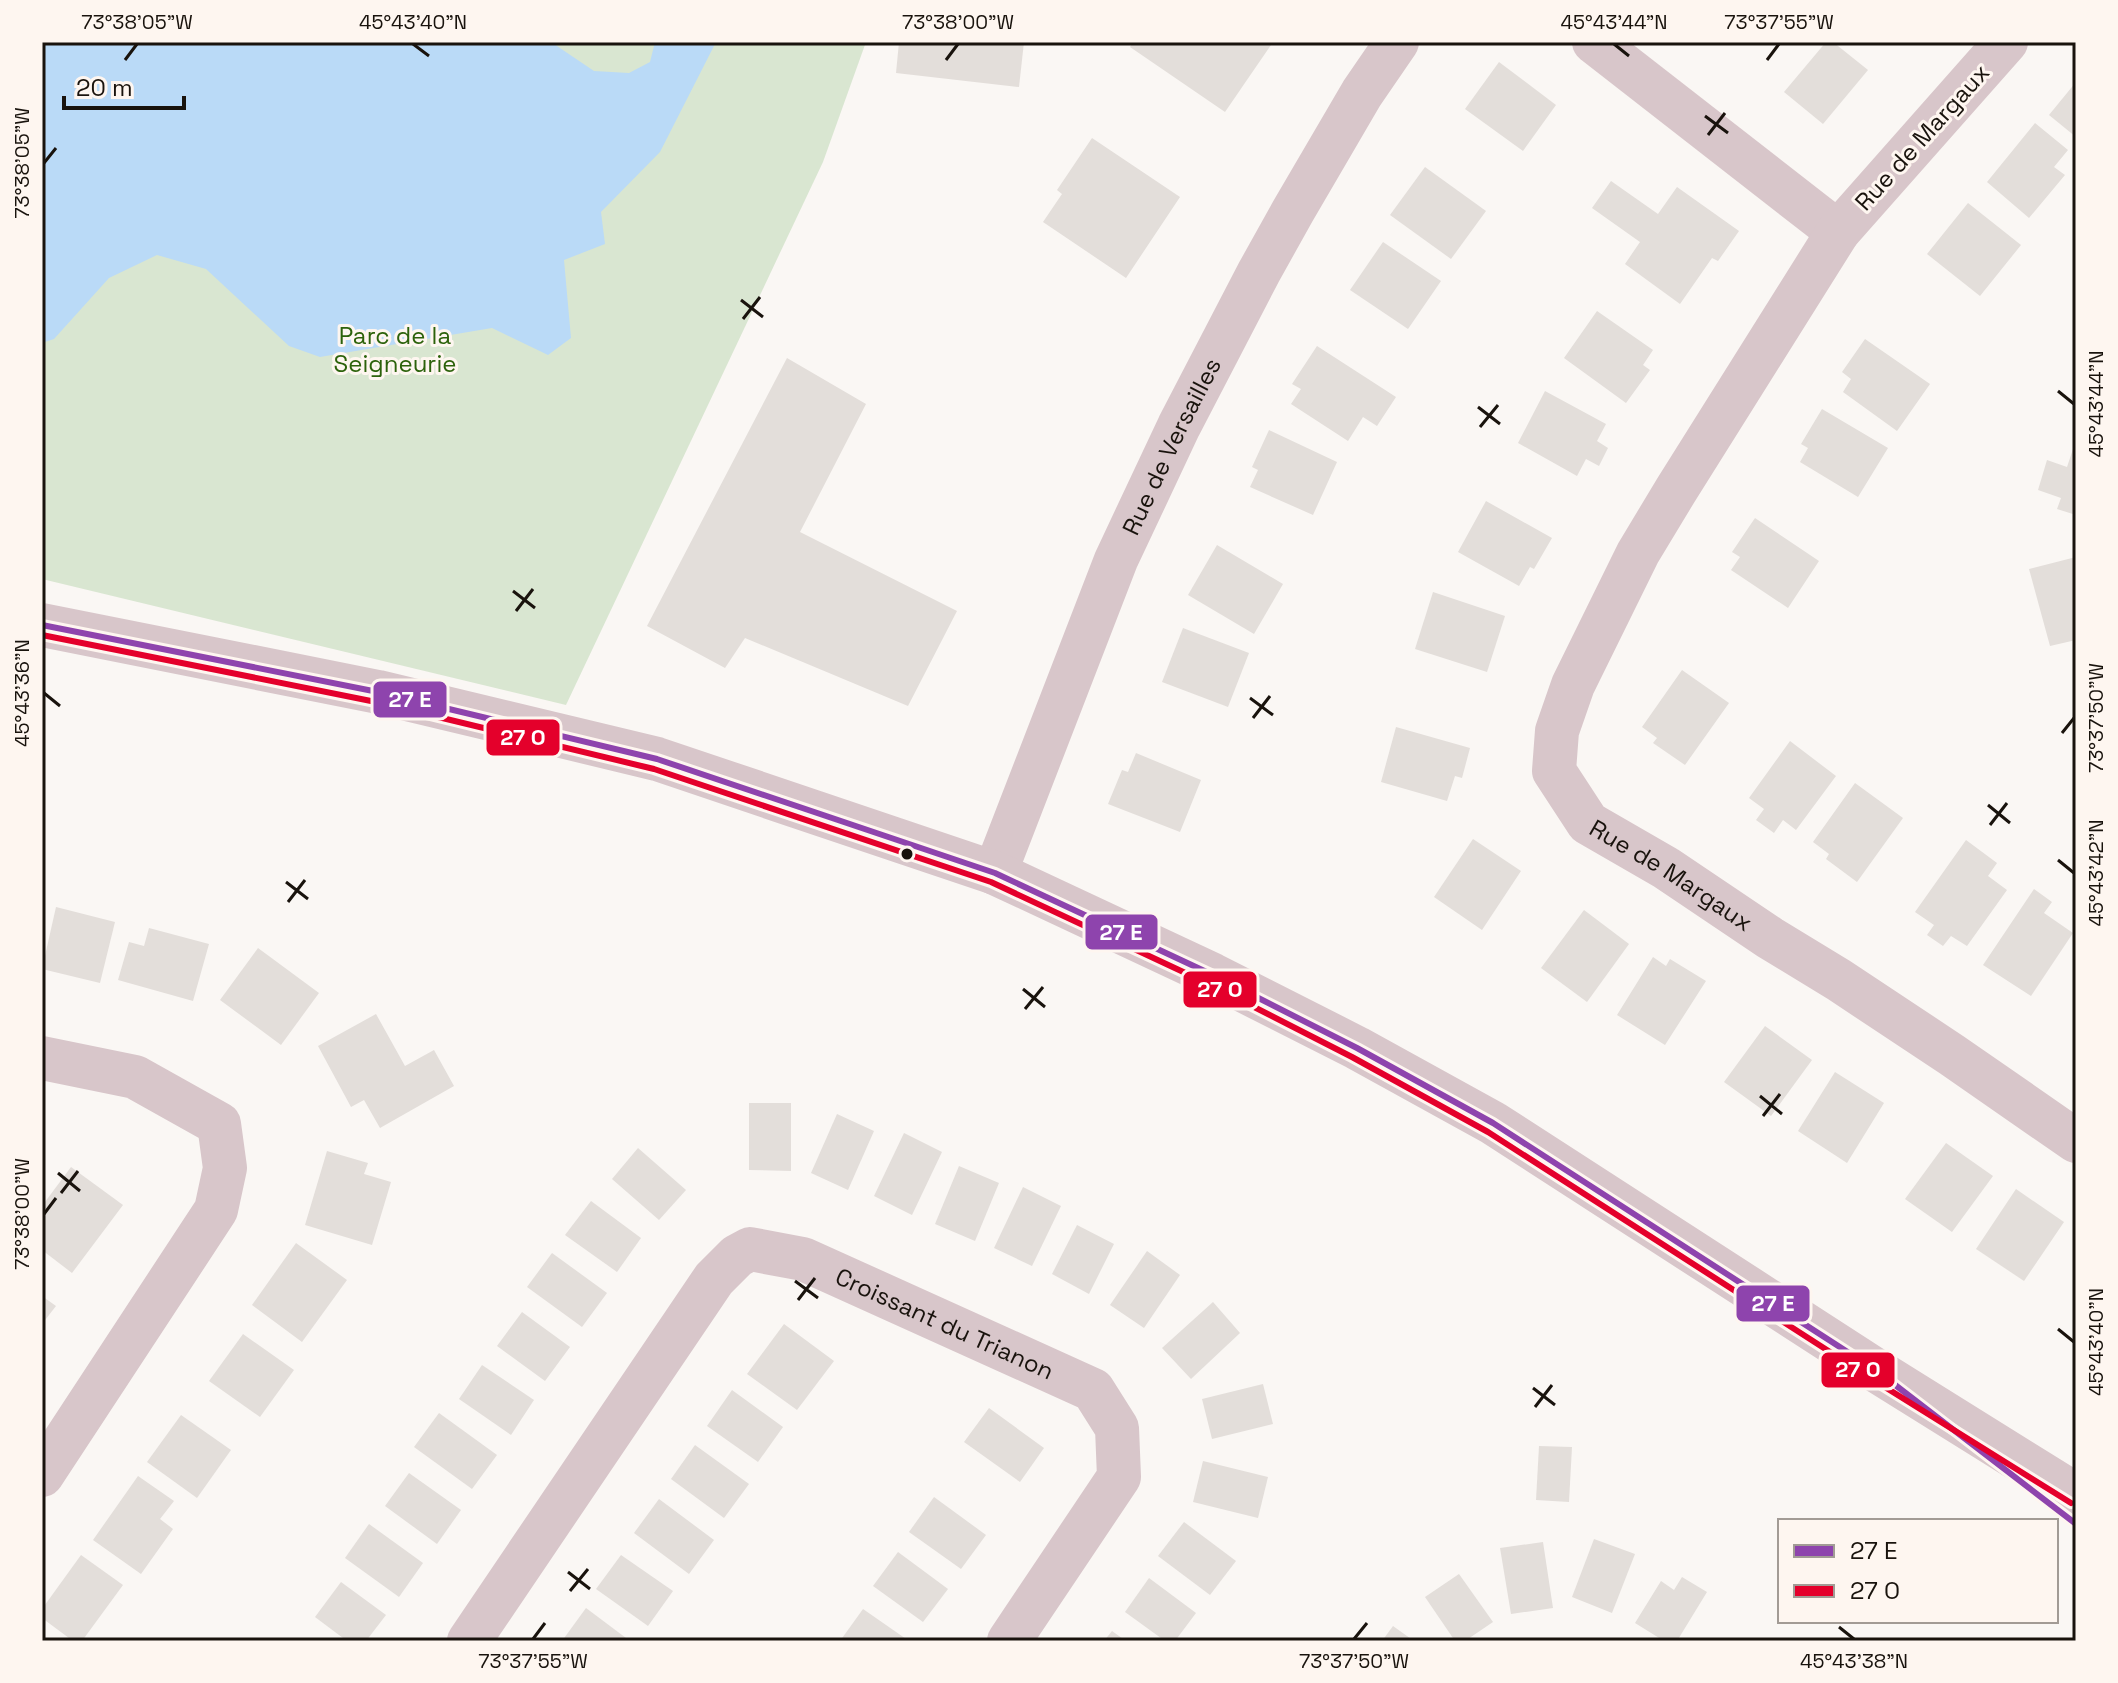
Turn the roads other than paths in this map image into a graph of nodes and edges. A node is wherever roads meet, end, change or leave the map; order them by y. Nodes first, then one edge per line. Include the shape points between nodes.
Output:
1 (1397, 42) edge
2 (1594, 42) edge
3 (2006, 42) edge
4 (1838, 232) junction
5 (42, 625) edge
6 (995, 873) junction
7 (42, 1058) edge
8 (2076, 1141) edge
9 (1877, 1371) junction
10 (42, 1475) edge
11 (2076, 1495) edge
12 (2076, 1524) edge
13 (469, 1641) edge
14 (1009, 1641) edge

1 - 6 street, Rue de Versailles via 1311,180 1179,426 1116,560
2 - 4 street, Rue de Margaux
3 - 4 street, Rue de Margaux
4 - 8 street, Rue de Margaux via 1638,553 1573,685 1557,731 1554,771 1588,823 1852,989
5 - 6 street via 378,692 657,759
6 - 9 street via 1226,981 1493,1123
7 - 10 street via 135,1077 219,1124 225,1168 216,1210
9 - 11 street
9 - 12 street
13 - 14 street, Croissant du Trianon via 714,1279 750,1249 803,1259 1093,1390 1117,1428 1119,1477

